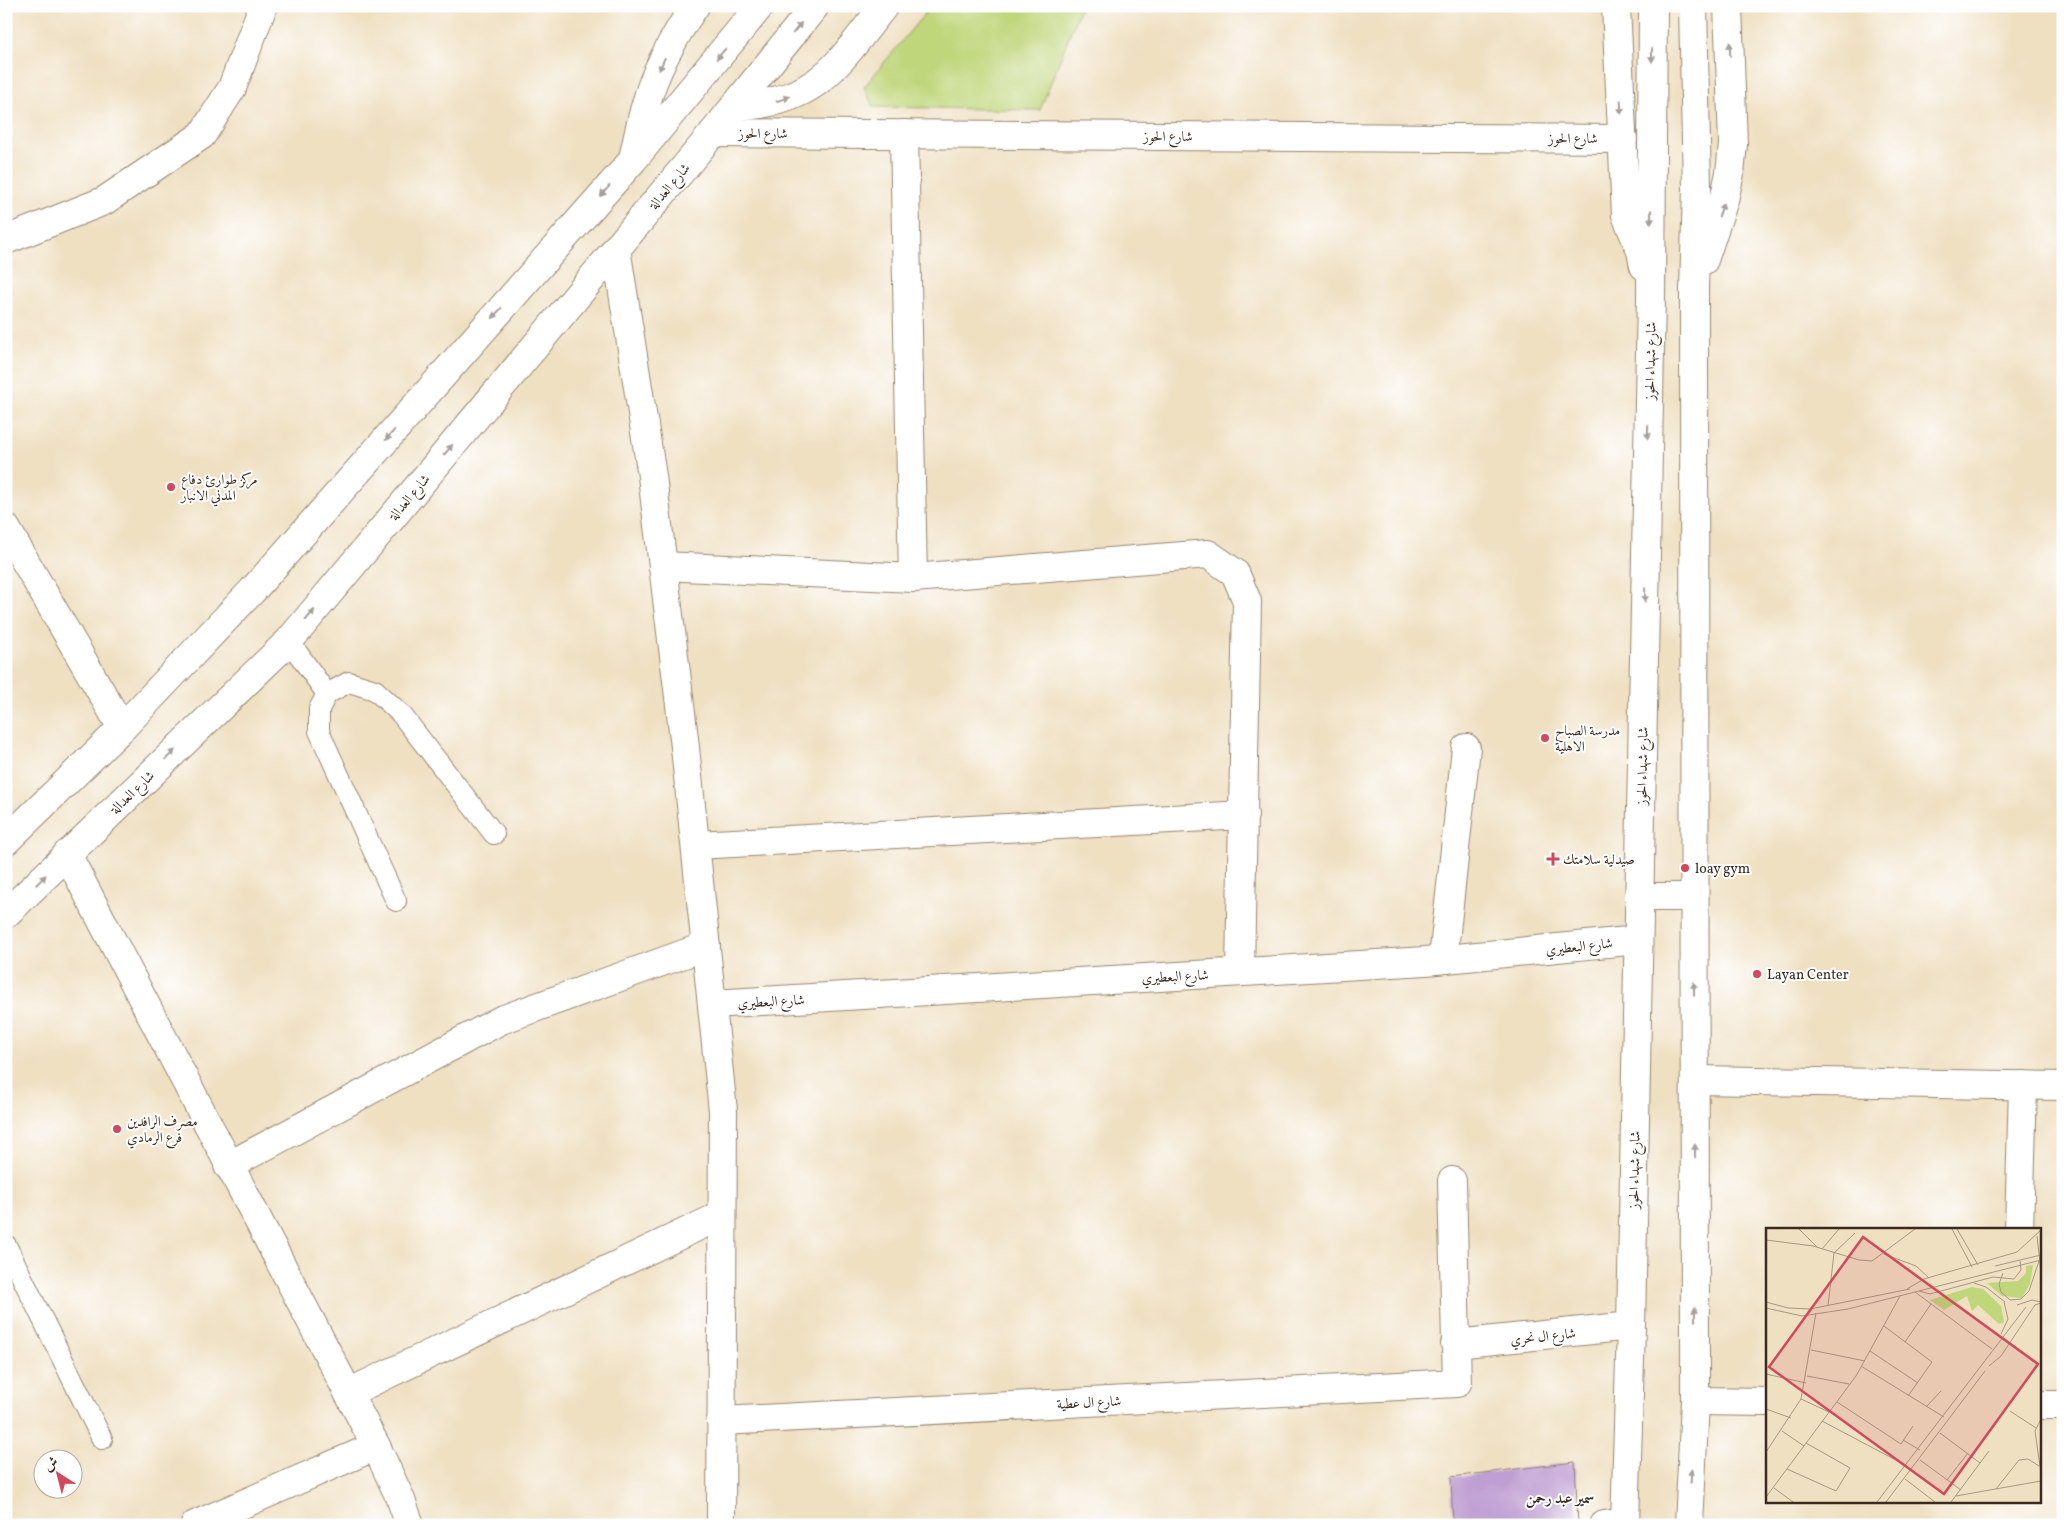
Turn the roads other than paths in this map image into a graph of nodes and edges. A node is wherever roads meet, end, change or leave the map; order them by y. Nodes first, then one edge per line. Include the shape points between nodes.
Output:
1 (695, 6) edge
2 (814, 6) edge
3 (884, 6) edge
4 (1616, 6) edge
5 (1653, 6) edge
6 (1693, 6) edge
7 (1728, 6) edge
8 (267, 8) edge
9 (756, 11) edge
10 (735, 106) junction
11 (713, 133) junction
12 (904, 134) junction
13 (1623, 139) junction
14 (633, 160) junction
15 (6, 240) edge
16 (616, 248) junction
17 (1694, 290) junction
18 (1651, 298) junction
19 (6, 528) edge
20 (663, 566) junction
21 (914, 578) junction
22 (289, 641) junction
23 (327, 694) junction
24 (122, 728) junction
25 (1466, 748) dead end
26 (1244, 815) junction
27 (494, 834) dead end
28 (6, 841) edge
29 (696, 845) junction
30 (67, 854) junction
31 (1639, 897) junction
32 (1694, 897) junction
33 (396, 901) dead end
34 (6, 914) edge
35 (1638, 940) junction
36 (706, 946) junction
37 (1443, 959) junction
38 (1240, 972) junction
39 (712, 1004) junction
40 (1695, 1080) junction
41 (2023, 1085) junction
42 (2063, 1086) edge
43 (228, 1166) junction
44 (1452, 1181) dead end
45 (722, 1215) junction
46 (2019, 1228) edge
47 (6, 1244) edge
48 (1631, 1326) junction
49 (1454, 1344) junction
50 (348, 1393) junction
51 (1695, 1401) junction
52 (1766, 1402) edge
53 (2042, 1405) edge
54 (2063, 1405) edge
55 (721, 1421) junction
56 (102, 1439) dead end
57 (376, 1446) junction
58 (1618, 1524) edge
59 (195, 1525) edge
60 (410, 1525) edge
61 (721, 1525) edge
62 (1688, 1525) edge

1 -> 14 street via 649,94
10 -> 2 street, شارع العدالة
10 -> 3 street via 780,101 820,80 838,64
4 -> 13 street
5 -> 18 street, شارع شهداء الحوز
6 - 17 street via 1697,189
17 -> 7 street via 1730,173 1733,144
8 - 15 street via 232,88 202,135 104,200
9 -> 14 street
10 - 11 street, شارع العدالة
11 - 12 street, شارع الحوز
11 - 16 street, شارع العدالة
12 - 13 street, شارع الحوز
12 - 21 street
13 - 18 street via 1626,215 1640,251
14 -> 24 street via 253,590
16 - 20 street
22 -> 16 street, شارع العدالة
17 - 32 street
18 -> 31 street, شارع شهداء الحوز
19 - 24 street
20 - 21 street
20 - 29 street
21 - 26 street via 1208,554 1235,573 1246,601
22 - 23 lane
30 -> 22 street, شارع العدالة
23 - 27 lane via 349,682 375,690 401,714
23 - 33 lane via 319,709 319,731
24 - 28 street
25 - 37 street
26 - 29 street
26 - 38 street
29 - 36 street
34 -> 30 street, شارع العدالة
30 - 43 street
31 - 32 street
31 - 35 street, شارع شهداء الحوز
40 -> 32 street
35 - 37 street, شارع البعطيري
35 - 48 street, شارع شهداء الحوز
36 - 39 street
36 - 43 street via 501,1020
37 - 38 street, شارع البعطيري
38 - 39 street, شارع البعطيري
39 - 45 street via 723,1111
40 - 41 street
51 -> 40 street
41 - 42 street
41 - 46 street
43 - 50 street
44 - 49 street
45 - 50 street
45 - 55 street
47 - 56 lane
48 - 49 street, شارع ال نحري
48 - 58 street, شارع شهداء الحوز
49 - 55 street, شارع ال عطية via 1457,1384
50 - 57 street
51 - 52 street
62 -> 51 street
53 - 54 street
55 - 61 street
57 - 59 street
57 - 60 street

